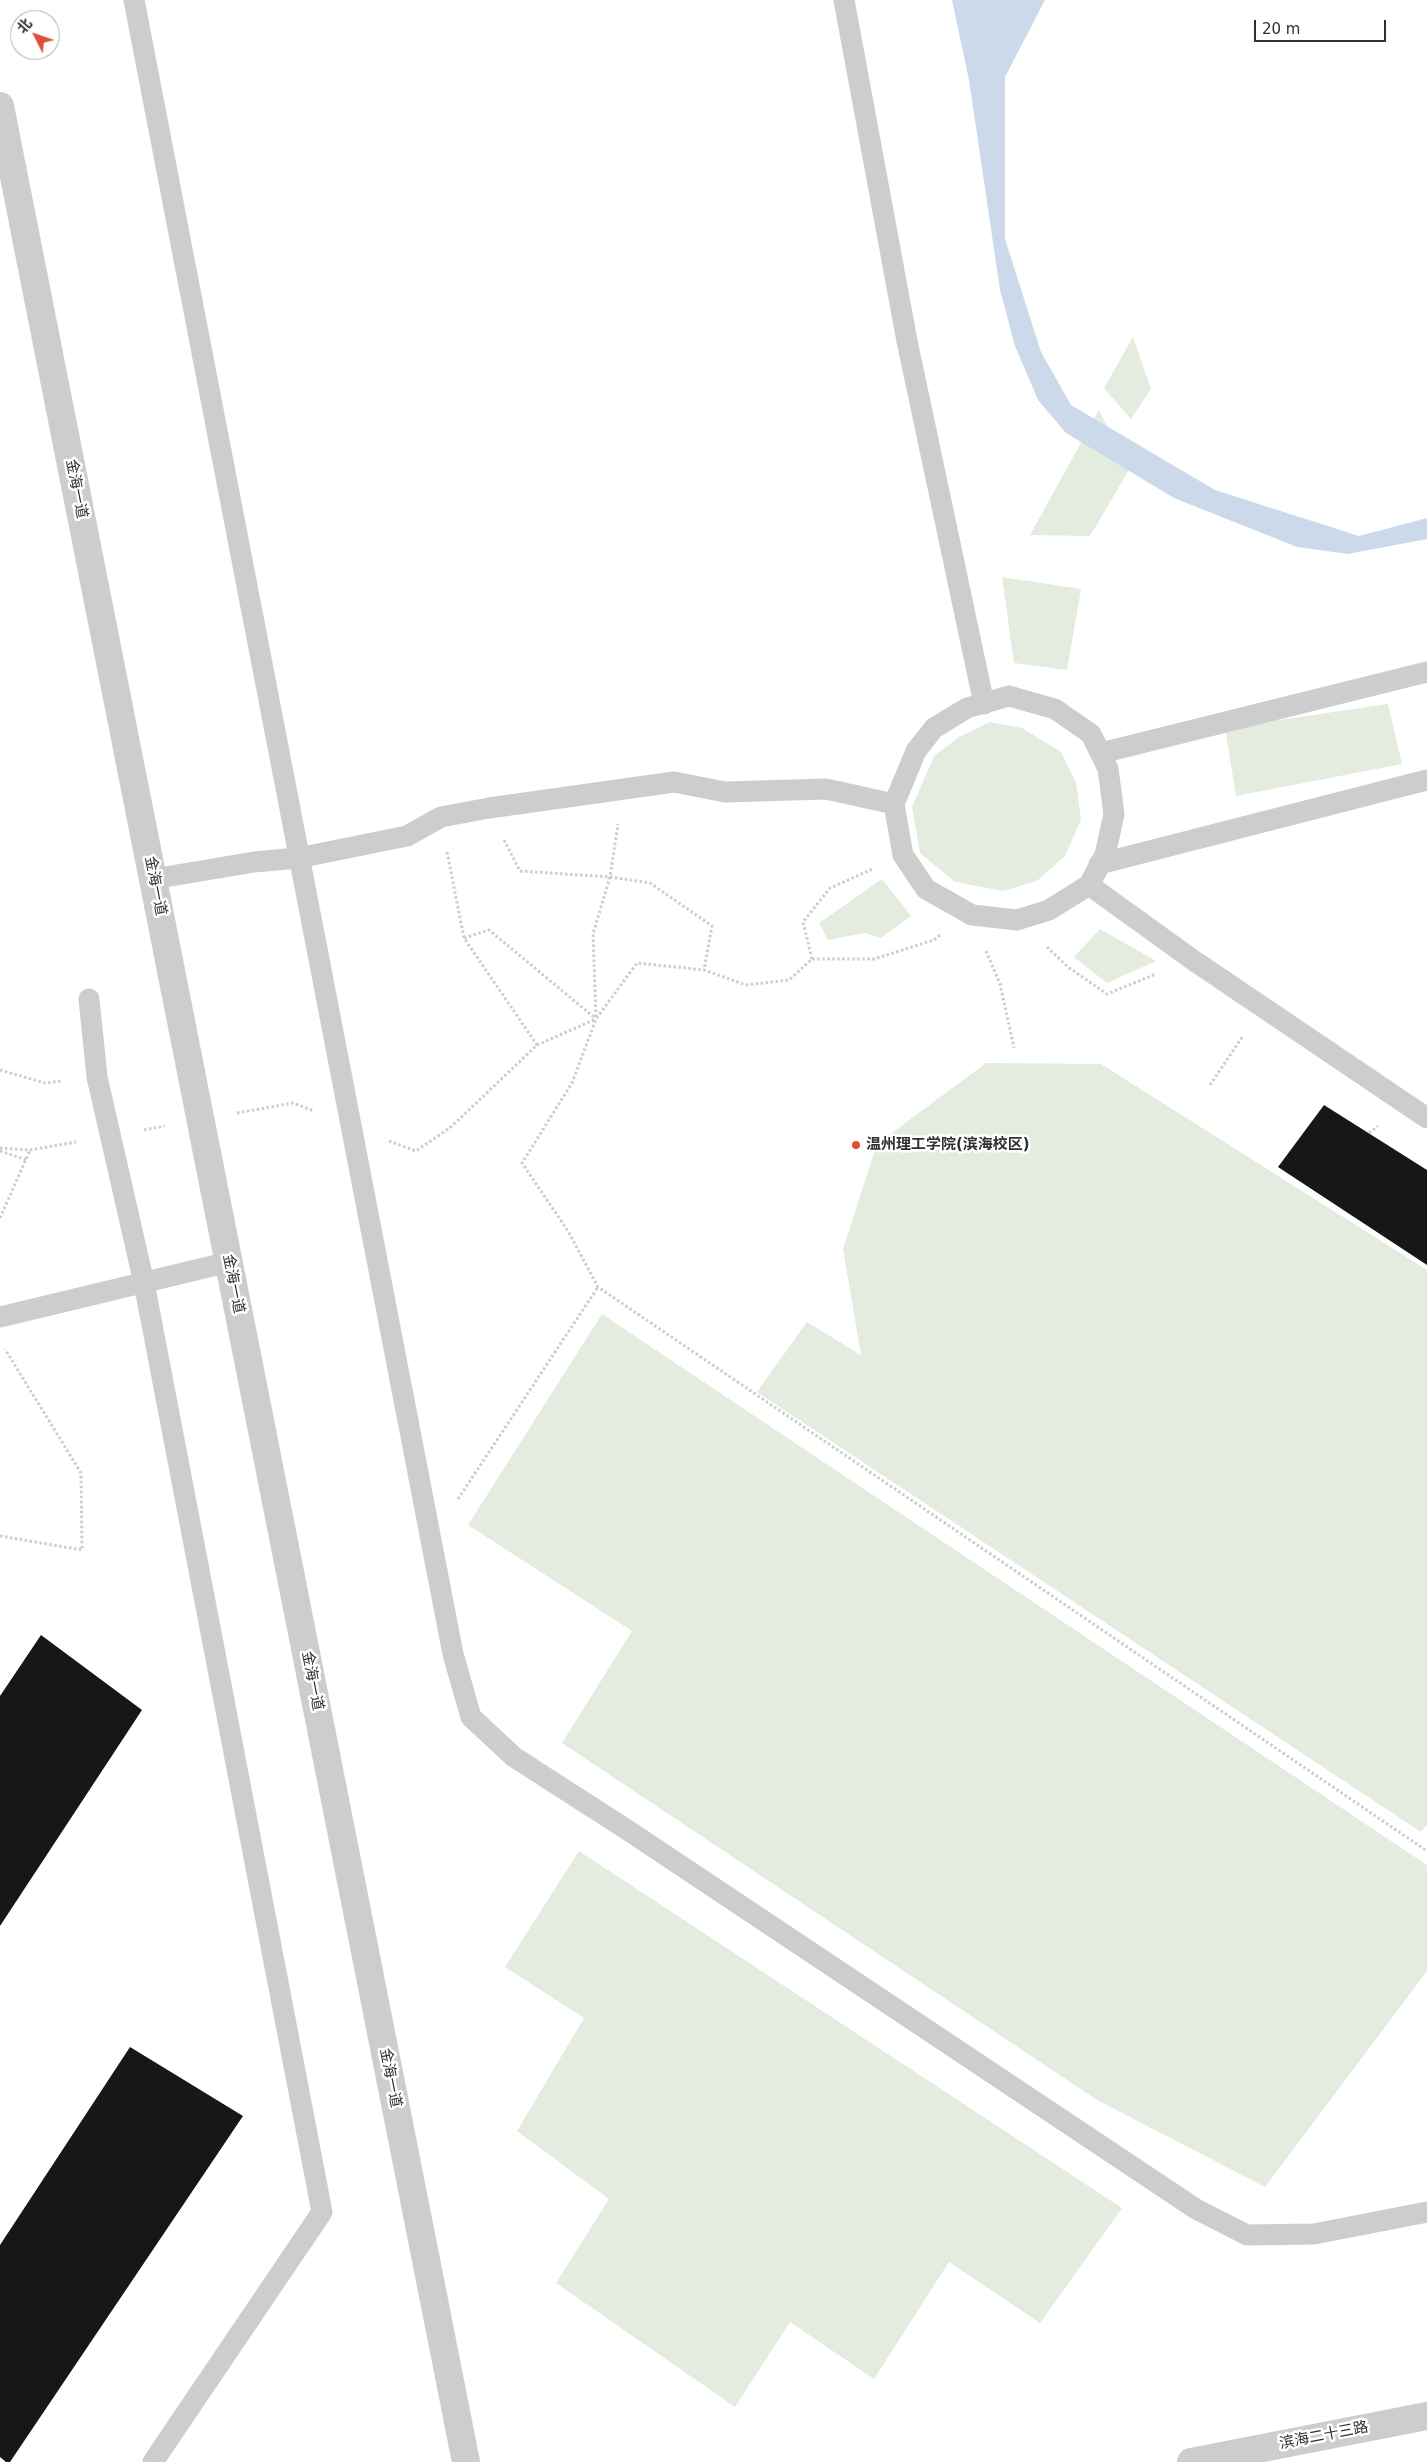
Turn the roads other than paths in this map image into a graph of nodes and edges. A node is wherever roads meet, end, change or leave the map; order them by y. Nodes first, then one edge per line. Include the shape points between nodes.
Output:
1 (134, 0) edge
2 (844, 0) edge
3 (0, 106) edge
4 (10, 207) edge
5 (1427, 672) edge
6 (984, 704) junction
7 (1100, 752) junction
8 (1427, 780) edge
9 (894, 804) junction
10 (298, 858) junction
11 (1099, 864) junction
12 (153, 879) junction
13 (1089, 885) junction
14 (89, 999) dead end
15 (1427, 1118) edge
16 (229, 1262) junction
17 (144, 1283) junction
18 (0, 1317) edge
19 (1427, 2212) edge
20 (1427, 2416) edge
21 (153, 2462) edge
22 (466, 2462) edge
23 (1192, 2462) edge

1 - 10 lane
2 - 6 lane via 907,341
3 - 4 street, 金海一道
4 - 12 street, 金海一道
5 - 7 lane
6 - 7 lane via 1009,696 1055,709 1091,734
6 - 9 lane via 967,708 934,728 916,751
7 - 11 lane via 1108,768 1114,814 1105,855
8 - 11 lane
9 - 10 lane via 826,789 725,792 674,782 441,817 407,836
9 - 13 lane via 903,855 926,889 972,915 1017,920 1050,910
10 - 12 lane
10 - 19 lane via 453,1654 471,1717 514,1757 1196,2209 1238,2231 1247,2235 1314,2234
11 - 13 lane
12 - 16 street, 金海一道
13 - 15 lane via 1193,960
14 - 17 lane via 96,1077
16 - 17 lane
16 - 22 street, 金海一道
17 - 18 lane
17 - 21 lane via 322,2212
20 - 23 street, 滨海二十三路

